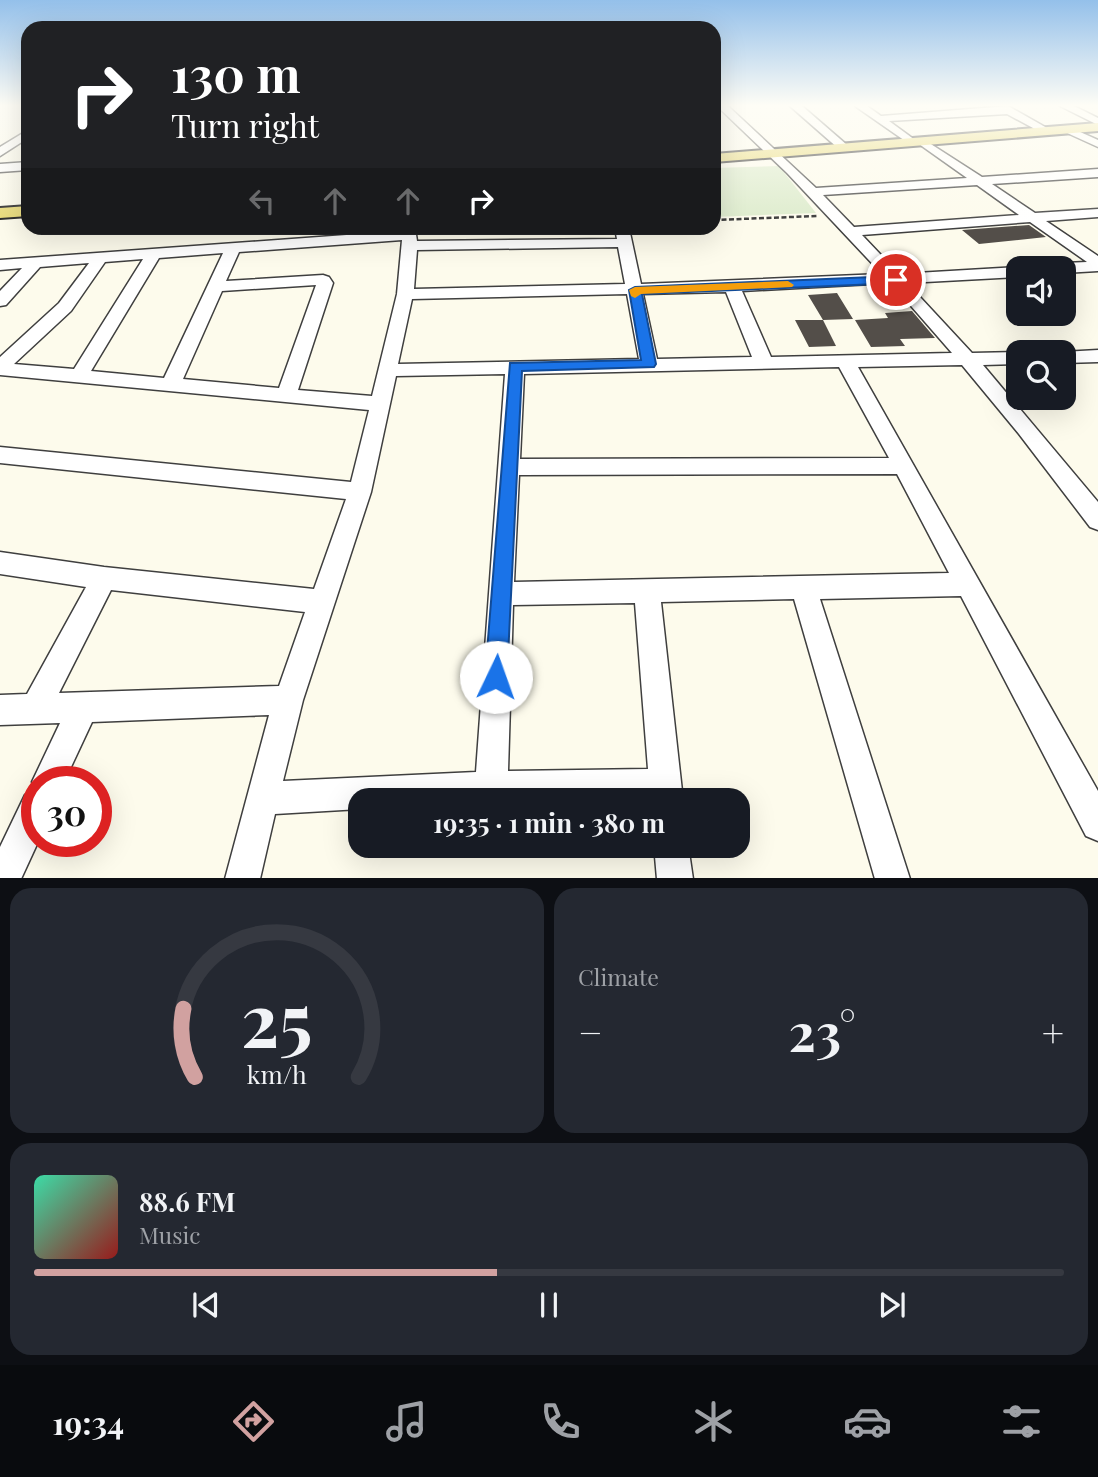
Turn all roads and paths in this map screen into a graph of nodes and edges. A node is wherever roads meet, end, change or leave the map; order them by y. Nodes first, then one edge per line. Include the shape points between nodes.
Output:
1 (768, 147) edge
2 (843, 147) edge
3 (925, 147) edge
4 (775, 153) junction
5 (721, 157) edge
6 (21, 166) edge
7 (0, 168) edge
8 (1098, 173) edge
9 (978, 181) junction
10 (814, 192) junction
11 (21, 212) edge
12 (1098, 214) edge
13 (2, 215) edge
14 (837, 216) junction
15 (1035, 219) junction
16 (721, 220) edge
17 (852, 231) junction
18 (514, 235) edge
19 (623, 235) edge
20 (409, 236) edge
21 (513, 244) junction
22 (234, 246) junction
23 (155, 252) junction
24 (100, 258) junction
25 (35, 262) junction
26 (1098, 264) edge
27 (0, 265) edge
28 (1076, 267) edge
29 (1006, 273) edge
30 (896, 280) junction
31 (217, 286) junction
32 (732, 287) junction
33 (635, 290) junction
34 (405, 295) junction
35 (0, 301) edge
36 (1006, 358) edge
37 (1076, 358) edge
38 (969, 359) junction
39 (1095, 359) edge
40 (845, 361) junction
41 (764, 363) junction
42 (649, 364) junction
43 (515, 366) junction
44 (0, 368) edge
45 (389, 370) junction
46 (79, 376) junction
47 (170, 386) junction
48 (286, 397) junction
49 (382, 404) junction
50 (0, 455) edge
51 (904, 466) junction
52 (510, 467) junction
53 (360, 492) junction
54 (1098, 520) edge
55 (0, 563) edge
56 (104, 578) junction
57 (967, 584) junction
58 (804, 588) junction
59 (647, 591) junction
60 (500, 594) junction
61 (324, 602) junction
62 (288, 699) junction
63 (83, 707) junction
64 (35, 709) junction
65 (0, 710) edge
66 (55, 766) edge
67 (491, 787) junction
68 (526, 788) edge
69 (666, 788) edge
70 (263, 798) junction
71 (1098, 824) edge
72 (21, 840) edge
73 (673, 858) edge
74 (3, 878) edge
75 (242, 878) edge
76 (675, 878) edge
77 (893, 878) edge

1 - 4 street
2 - 4 main road
3 - 9 street
4 - 5 main road
4 - 10 street
6 - 7 street
8 - 9 street
9 - 10 street
9 - 15 street
10 - 14 street
11 - 13 main road
12 - 15 street
14 - 16 path
14 - 17 street
15 - 17 street
15 - 26 street
17 - 30 street
18 - 21 street
19 - 21 street
19 - 33 street
20 - 21 street
20 - 22 street
20 - 34 street
22 - 23 street
22 - 31 street
23 - 24 street
23 - 46 street
24 - 25 street
24 - 44 street via 65,307
25 - 27 street
25 - 35 street
26 - 28 street
29 - 30 street
30 - 32 street
30 - 38 street
31 - 47 street
31 - 48 street via 314,279 325,283
32 - 33 street
32 - 41 street
33 - 34 street
33 - 42 street
34 - 45 street
36 - 38 street
37 - 39 street
38 - 40 street
38 - 54 street
40 - 41 street
40 - 51 street
41 - 42 street
42 - 43 street
43 - 45 street
43 - 52 street
44 - 46 street
45 - 49 street
46 - 47 street
47 - 48 street
48 - 49 street
49 - 53 street
50 - 53 street
51 - 52 street
51 - 57 street
52 - 60 street
53 - 61 street
55 - 56 street
56 - 61 street
56 - 64 street
57 - 58 street
57 - 71 street
58 - 59 street
58 - 77 street
59 - 60 street
59 - 69 street
60 - 67 street
61 - 62 street
62 - 63 street
62 - 70 street
63 - 64 street
63 - 66 street
64 - 65 street
67 - 68 street
67 - 70 street
70 - 75 street
72 - 74 street
73 - 76 street

